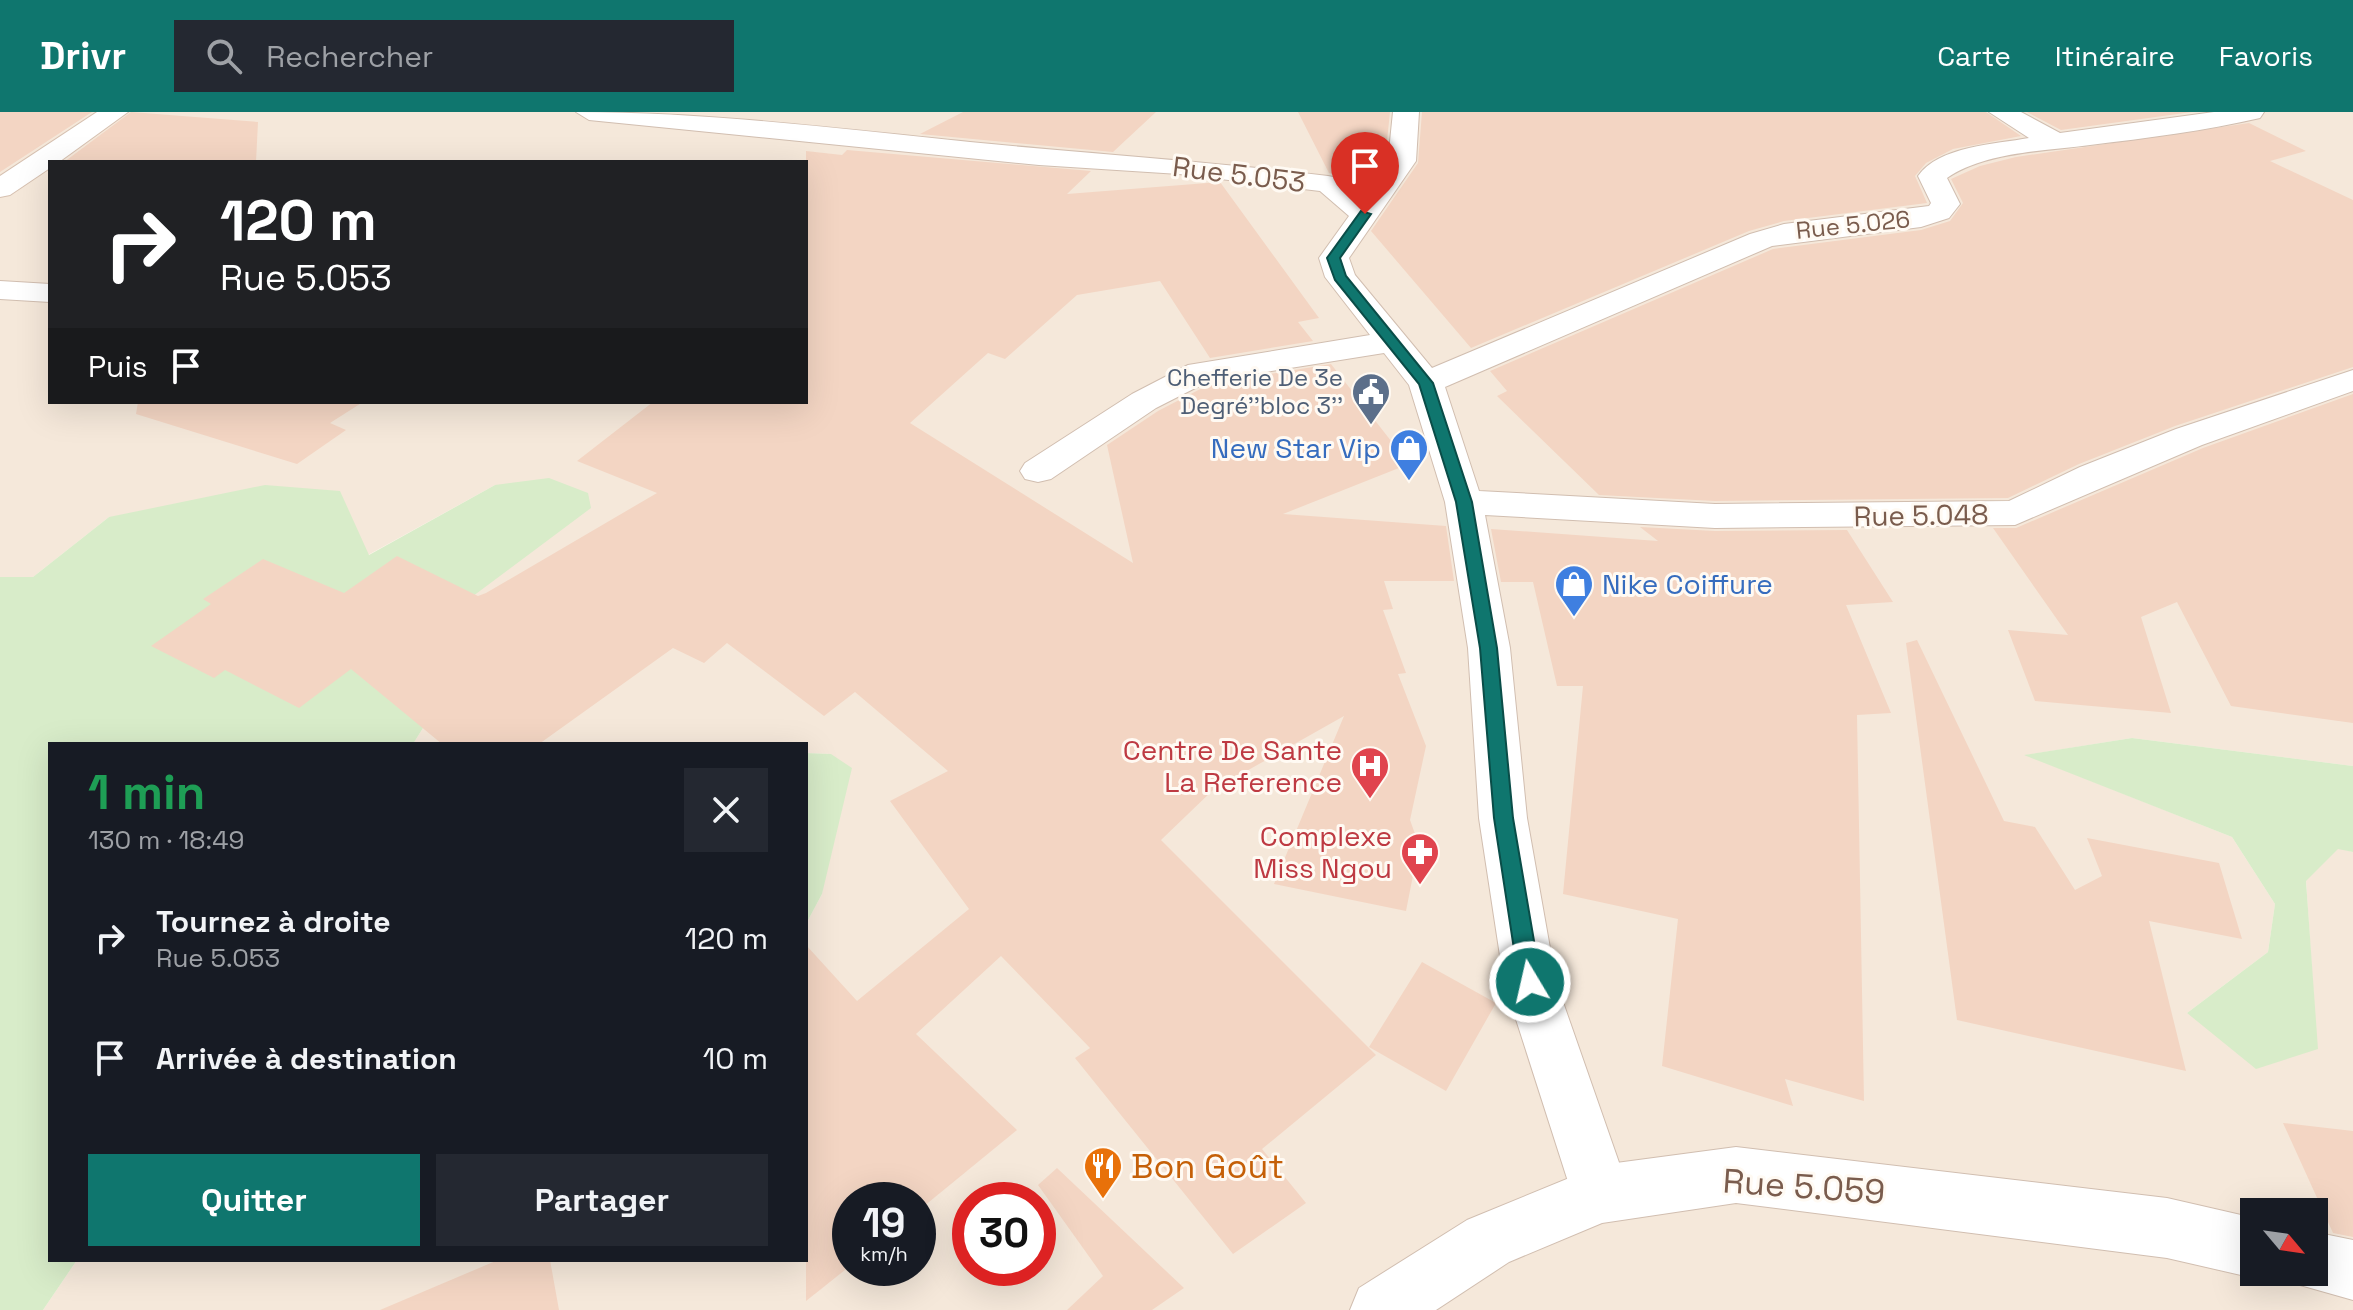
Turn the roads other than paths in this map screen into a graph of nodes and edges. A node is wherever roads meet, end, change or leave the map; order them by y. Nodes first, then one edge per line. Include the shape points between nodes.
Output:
1 (86, 112) edge
2 (115, 112) edge
3 (1406, 112) edge
4 (2002, 112) edge
5 (2251, 112) edge
6 (613, 113) edge
7 (896, 118) dead end
8 (858, 136) junction
9 (2054, 141) junction
10 (0, 166) edge
11 (0, 189) edge
12 (1365, 214) junction
13 (0, 290) edge
14 (48, 293) edge
15 (1389, 342) junction
16 (2353, 380) edge
17 (1426, 383) junction
18 (1038, 471) dead end
19 (1464, 502) junction
20 (1601, 1194) junction
21 (2240, 1245) edge
22 (2328, 1265) edge
23 (2353, 1270) edge
24 (1381, 1310) edge

1 - 10 street
2 - 11 street
3 - 12 street via 1402,161
4 - 9 street
5 - 9 street, Rue 5.026
6 - 8 street, Rue 5.053
7 - 8 street
8 - 12 street, Rue 5.053 via 1328,184
9 - 17 street, Rue 5.026 via 1945,165 1932,176 1946,204 1939,212 1761,240
12 - 15 street via 1334,258 1340,277
13 - 14 street
15 - 17 street
15 - 18 street via 1200,372 1144,401
16 - 19 street, Rue 5.048 via 2189,437 2015,513 1715,516
17 - 19 street
19 - 20 street via 1489,648 1503,818 1530,982
20 - 21 street, Rue 5.059 via 1736,1175 2152,1226
20 - 24 street, Rue 5.059 via 1488,1241
22 - 23 street

